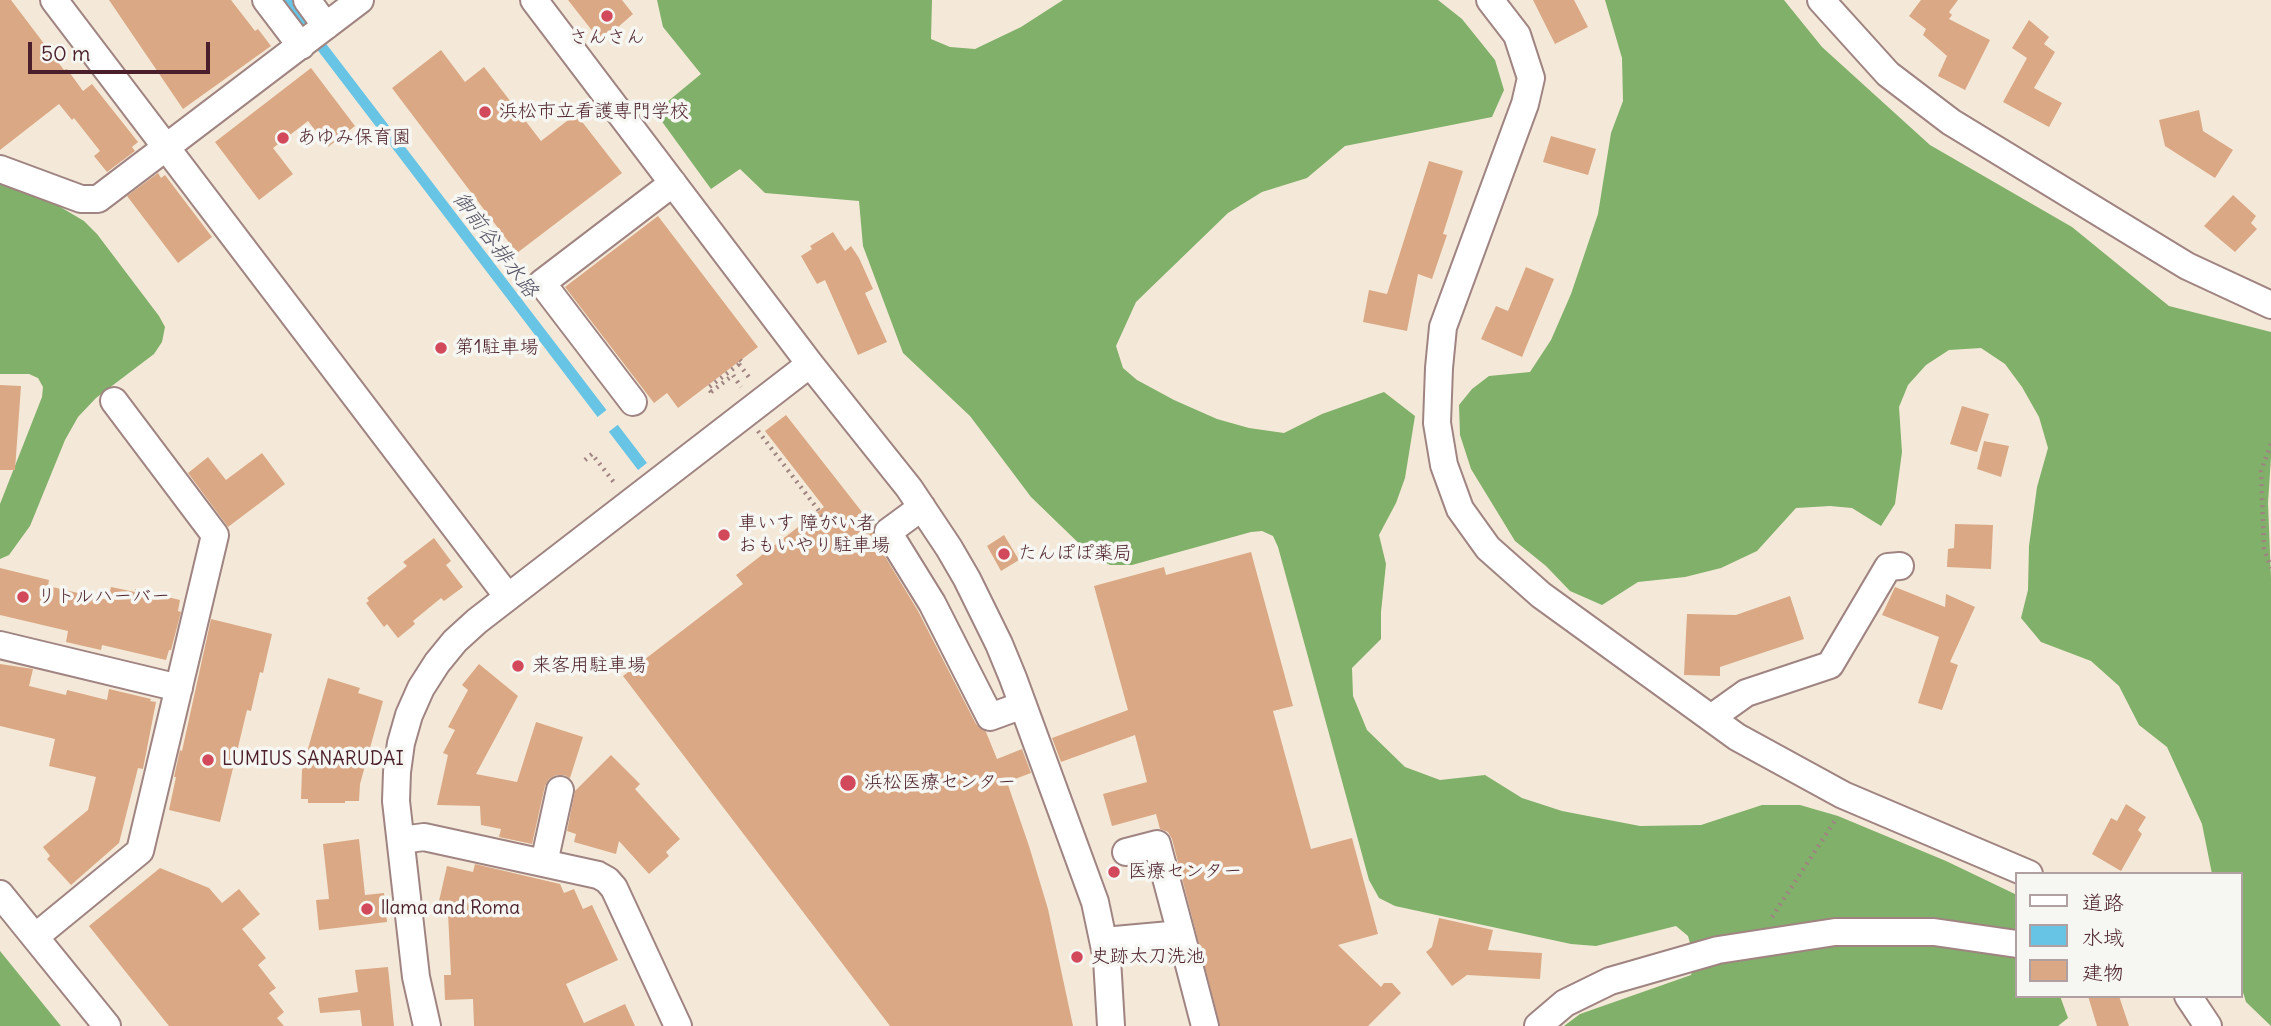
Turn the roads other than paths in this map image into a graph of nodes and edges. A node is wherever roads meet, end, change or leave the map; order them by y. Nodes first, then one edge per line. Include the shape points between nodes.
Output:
1 (54, 0) edge
2 (266, 0) edge
3 (307, 0) edge
4 (360, 0) edge
5 (534, 0) edge
6 (1490, 0) edge
7 (1821, 0) edge
8 (326, 26) junction
9 (301, 46) junction
10 (167, 148) junction
11 (0, 169) edge
12 (673, 183) junction
13 (2271, 305) edge
14 (810, 364) junction
15 (114, 401) dead end
16 (633, 402) dead end
17 (922, 507) junction
18 (1900, 566) dead end
19 (508, 597) junction
20 (0, 645) edge
21 (179, 688) junction
22 (1023, 705) junction
23 (1711, 718) junction
24 (560, 790) dead end
25 (401, 840) junction
26 (1126, 852) dead end
27 (544, 863) junction
28 (2024, 872) edge
29 (0, 894) edge
30 (1181, 934) junction
31 (35, 937) junction
32 (1104, 941) junction
33 (2016, 944) edge
34 (2190, 998) edge
35 (107, 1026) edge
36 (427, 1026) edge
37 (678, 1026) edge
38 (1111, 1026) edge
39 (1205, 1026) edge
40 (1538, 1026) edge
41 (2208, 1026) edge

1 - 10 street
2 - 9 street
3 - 8 street
4 - 8 street
5 - 12 street
6 - 23 street via 1517,35 1531,78 1443,327 1437,423 1444,465 1460,509 1488,548 1541,595
7 - 13 street via 1888,74 1951,122 2187,266
8 - 9 street
9 - 10 street
10 - 11 street via 106,195 90,201
10 - 19 street
12 - 14 street
12 - 16 street via 542,283
14 - 17 street
14 - 19 street via 745,403
15 - 21 street via 215,535
17 - 22 street via 984,612
17 - 22 street via 888,532 932,603 990,717
18 - 23 street via 1888,567 1830,665 1746,693
19 - 25 street via 455,641 432,671 409,715 397,772
20 - 21 street
21 - 31 street via 140,851
22 - 32 street via 1095,902
23 - 28 street via 1850,798
24 - 27 street
25 - 27 street via 424,837
25 - 36 street via 416,977
26 - 30 street via 1157,844
27 - 37 street via 598,875 614,888
29 - 31 street
30 - 32 street
30 - 39 street
31 - 35 street
32 - 38 street
33 - 40 street via 1934,932 1835,932 1718,950 1610,981 1565,1003
34 - 41 street

